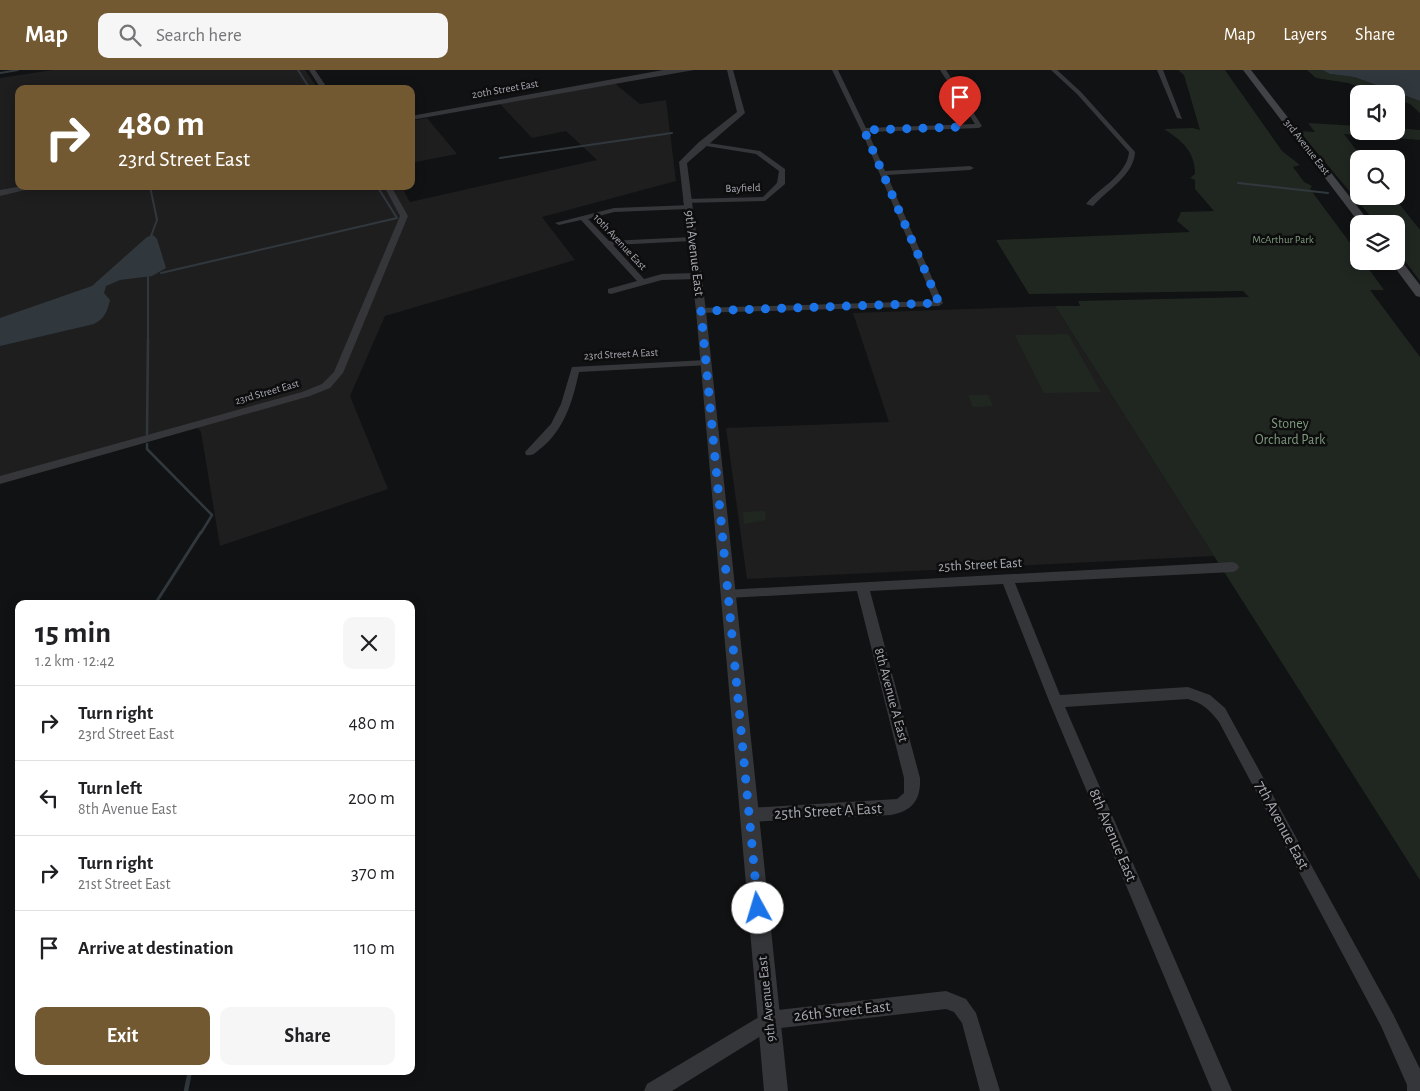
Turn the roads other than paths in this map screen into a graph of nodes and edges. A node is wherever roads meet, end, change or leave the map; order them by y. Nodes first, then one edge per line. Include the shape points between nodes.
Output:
1 (312, 70) edge
2 (691, 70) edge
3 (730, 70) edge
4 (835, 70) edge
5 (942, 70) edge
6 (1054, 70) edge
7 (1160, 70) edge
8 (1247, 70) edge
9 (322, 85) edge
10 (415, 117) edge
11 (1180, 118) dead end
12 (864, 130) junction
13 (702, 144) junction
14 (970, 168) dead end
15 (883, 173) junction
16 (16, 190) edge
17 (388, 190) edge
18 (0, 193) edge
19 (688, 204) junction
20 (1090, 204) dead end
21 (1359, 215) edge
22 (582, 217) junction
23 (559, 223) dead end
24 (692, 240) junction
25 (607, 244) junction
26 (1403, 270) edge
27 (697, 276) junction
28 (642, 282) junction
29 (611, 291) dead end
30 (1420, 293) edge
31 (701, 311) junction
32 (706, 363) junction
33 (530, 452) dead end
34 (0, 480) edge
35 (1233, 567) dead end
36 (1007, 578) junction
37 (862, 586) junction
38 (729, 593) junction
39 (1056, 701) junction
40 (907, 803) joint
41 (748, 815) junction
42 (769, 1020) junction
43 (654, 1091) edge
44 (776, 1091) edge
45 (990, 1091) edge
46 (1222, 1091) edge
47 (1417, 1091) edge

1 - 9 street
2 - 10 street, 20th Street East via 663,72
3 - 13 street, 9th Avenue East via 741,113
4 - 12 street
5 - 12 street via 979,126
6 - 20 street via 1132,152 1126,169
7 - 11 street
8 - 21 main road, 3rd Avenue East
12 - 15 street
13 - 19 street, 9th Avenue East via 683,162
13 - 19 street, Bayfield via 758,152 783,170 781,184 765,199
14 - 15 street
15 - 31 street via 939,303
16 - 18 street
17 - 34 street, 23rd Street East via 404,216 338,373 326,386
19 - 22 street via 614,210
19 - 24 street, 9th Avenue East
22 - 23 street
22 - 25 street, 10th Avenue East
24 - 25 street
24 - 27 street, 9th Avenue East
25 - 28 street, 10th Avenue East
26 - 30 main road
27 - 28 street via 662,277
27 - 31 street, 9th Avenue East
28 - 29 street
31 - 32 street, 9th Avenue East
32 - 33 street, 23rd Street A East via 575,369 568,402 558,421
32 - 38 street, 9th Avenue East
35 - 36 street, 25th Street East
36 - 37 street, 25th Street East
36 - 39 street, 8th Avenue East
37 - 38 street, 25th Street East
37 - 40 street, 8th Avenue A East via 912,778 913,789
38 - 41 street, 9th Avenue East
39 - 46 street, 8th Avenue East
39 - 47 street, 7th Avenue East via 1188,693 1204,697 1216,706 1387,1020 1417,1084
40 - 41 street, 25th Street A East via 891,808
41 - 42 street, 9th Avenue East
42 - 43 street, 26th Street East
42 - 44 street, 9th Avenue East
42 - 45 street, 26th Street East via 946,1000 960,1005 970,1018

